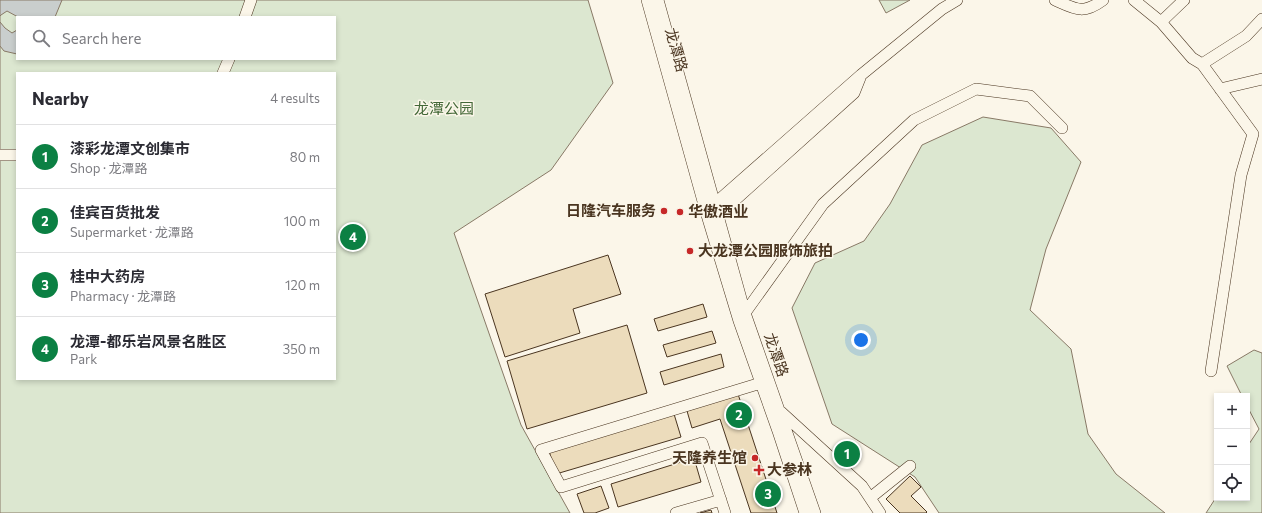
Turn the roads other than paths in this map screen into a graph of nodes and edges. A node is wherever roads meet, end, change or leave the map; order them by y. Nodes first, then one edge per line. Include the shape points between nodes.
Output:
1 (251, 0) edge
2 (647, 0) edge
3 (658, 0) edge
4 (957, 0) edge
5 (1055, 0) edge
6 (1102, 0) edge
7 (1134, 0) edge
8 (1184, 0) edge
9 (245, 16) edge
10 (1262, 19) edge
11 (1161, 22) junction
12 (229, 60) edge
13 (1202, 64) junction
14 (223, 72) edge
15 (861, 75) junction
16 (1262, 79) edge
17 (1220, 89) junction
18 (1062, 128) dead end
19 (0, 155) edge
20 (16, 155) edge
21 (701, 176) junction
22 (714, 204) junction
23 (711, 217) junction
24 (742, 317) junction
25 (1211, 371) dead end
26 (761, 383) junction
27 (779, 410) junction
28 (910, 466) dead end
29 (870, 498) junction
30 (721, 500) junction
31 (676, 513) edge
32 (725, 513) edge
33 (805, 513) edge
34 (815, 513) edge
35 (880, 513) edge

1 - 9 street
2 - 21 street, 龙潭路
3 - 21 street, 龙潭路
4 - 15 street
5 - 6 street via 1077,10 1095,6
7 - 11 street
8 - 11 street
10 - 13 street via 1246,36
11 - 13 street via 1192,58
12 - 14 street
13 - 17 street
15 - 22 street
15 - 23 street via 854,93
16 - 17 street
17 - 25 street via 1253,134 1241,175
18 - 24 street via 1030,96 976,89 914,120 823,204
19 - 20 street
21 - 22 street
21 - 23 street, 龙潭路
22 - 23 street
23 - 24 street, 龙潭路
24 - 26 street, 龙潭路
24 - 27 street, 龙潭路
26 - 30 street via 541,450 561,487 702,443
26 - 33 street, 龙潭路
27 - 29 street via 862,486
27 - 34 street, 龙潭路
28 - 29 street
29 - 35 street
30 - 31 street
30 - 32 street

